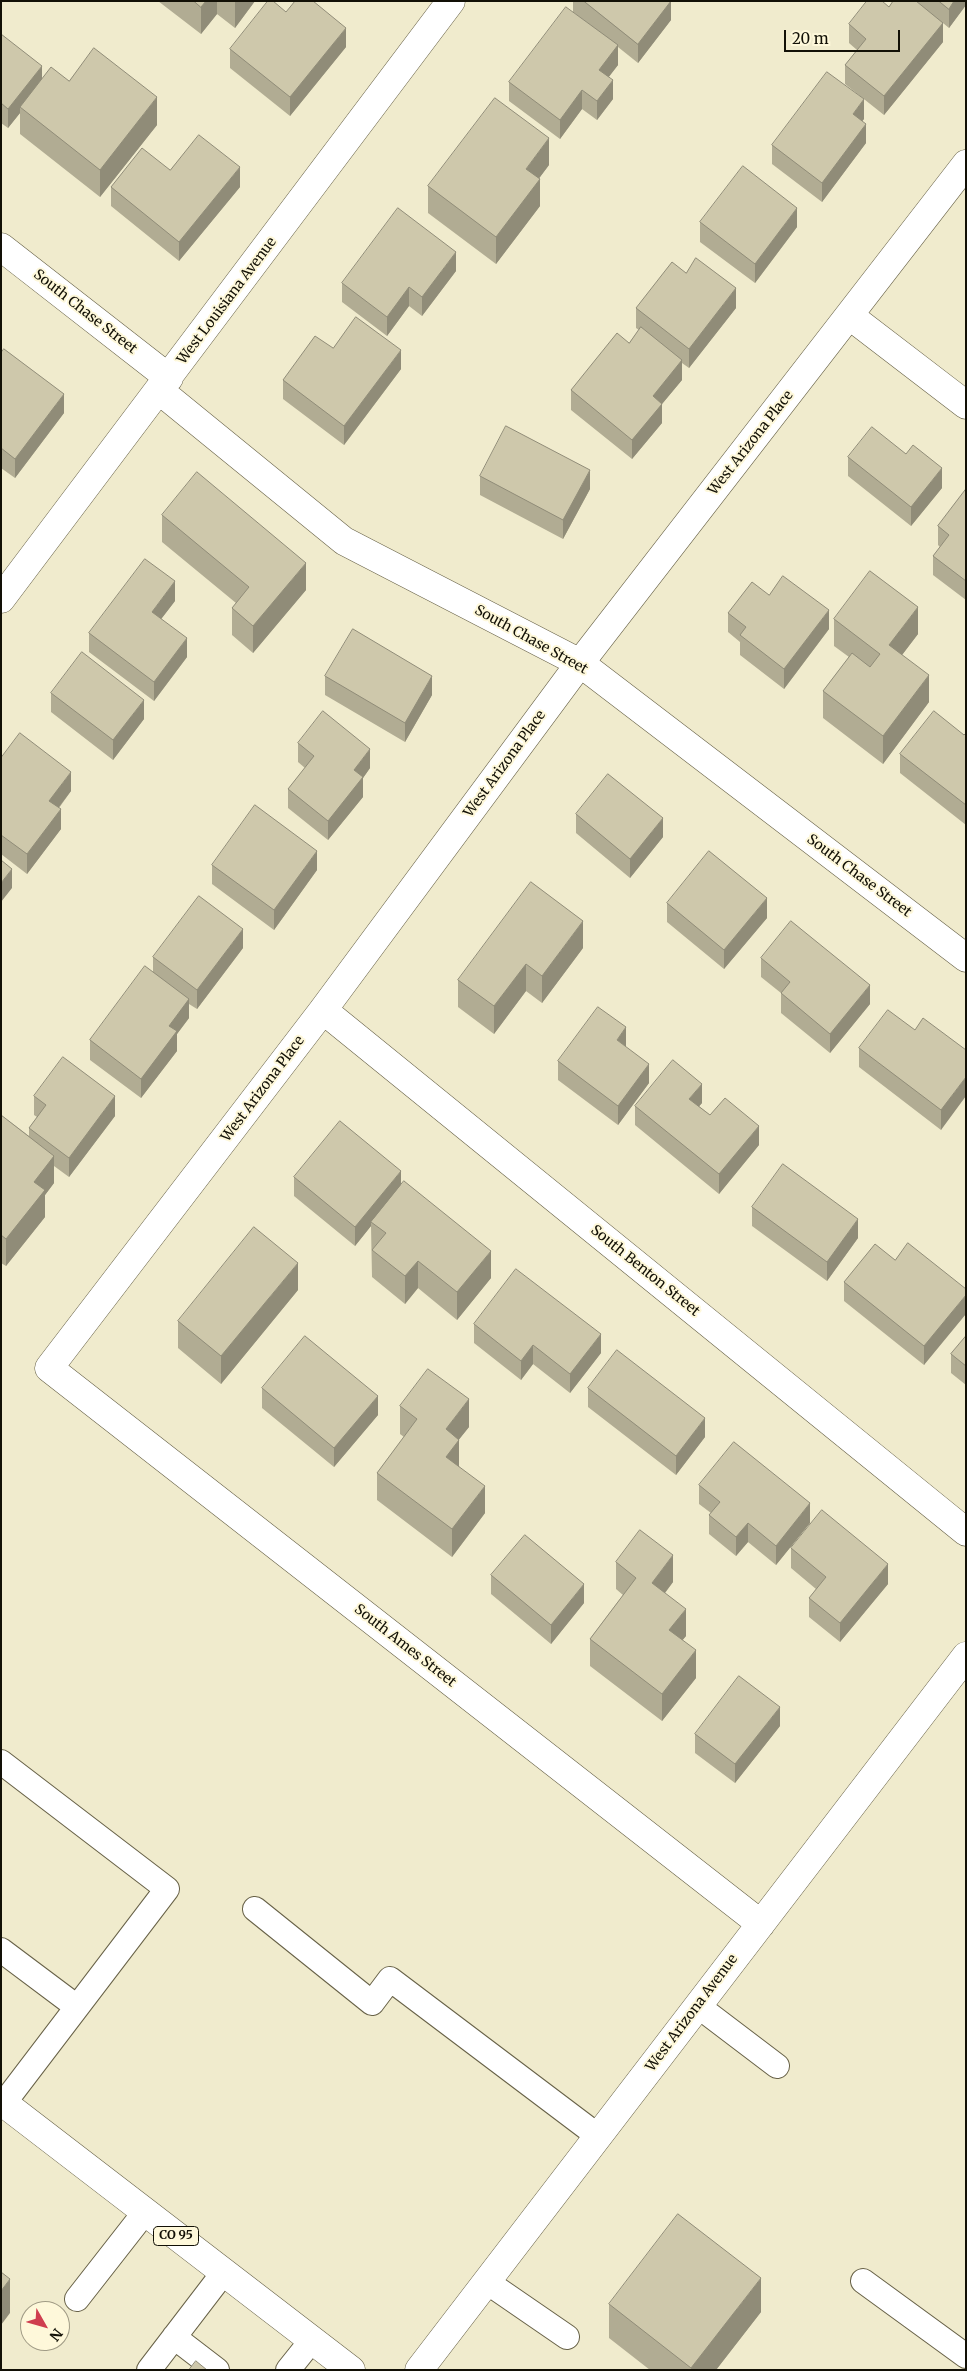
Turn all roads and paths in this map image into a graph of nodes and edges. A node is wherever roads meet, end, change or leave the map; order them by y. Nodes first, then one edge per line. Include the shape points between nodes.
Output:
1 (440, 5) edge
2 (966, 164) edge
3 (1, 247) edge
4 (850, 316) junction
5 (164, 384) junction
6 (966, 405) edge
7 (1, 599) edge
8 (580, 663) junction
9 (966, 958) edge
10 (323, 1010) junction
11 (49, 1368) joint
12 (966, 1532) edge
13 (966, 1656) edge
14 (1, 1762) edge
15 (255, 1909) dead end
16 (761, 1924) junction
17 (1, 1950) edge
18 (698, 2006) junction
19 (77, 2007) junction
20 (777, 2066) dead end
21 (3, 2102) edge
22 (598, 2136) junction
23 (145, 2212) junction
24 (224, 2272) junction
25 (863, 2281) dead end
26 (487, 2282) junction
27 (76, 2299) dead end
28 (174, 2337) junction
29 (567, 2337) dead end
30 (312, 2340) junction
31 (966, 2356) edge
32 (149, 2370) edge
33 (217, 2370) edge
34 (288, 2370) edge
35 (351, 2370) edge
36 (419, 2370) edge

1 - 5 street, West Louisiana Avenue
2 - 4 street, West Arizona Place
3 - 5 street, South Chase Street
4 - 6 street
4 - 8 street, West Arizona Place
5 - 7 street, West Louisiana Avenue
5 - 8 street, South Chase Street via 344,540
8 - 9 street, South Chase Street
8 - 10 street, West Arizona Place
10 - 11 street, West Arizona Place
10 - 12 street, South Benton Street
11 - 16 street, South Ames Street
13 - 16 street, West Arizona Avenue
14 - 19 lane via 167,1889
15 - 22 lane via 372,2003 390,1979
16 - 18 street, West Arizona Avenue
17 - 19 lane
18 - 20 lane
18 - 22 street, West Arizona Avenue
19 - 21 lane
21 - 23 street, CO 95
22 - 26 street, West Arizona Avenue
23 - 24 street, CO 95
23 - 27 lane
24 - 28 lane
24 - 30 street, CO 95
25 - 31 lane
26 - 29 lane
26 - 36 street, West Arizona Avenue
28 - 32 lane
28 - 33 lane
30 - 34 lane
30 - 35 street, CO 95

